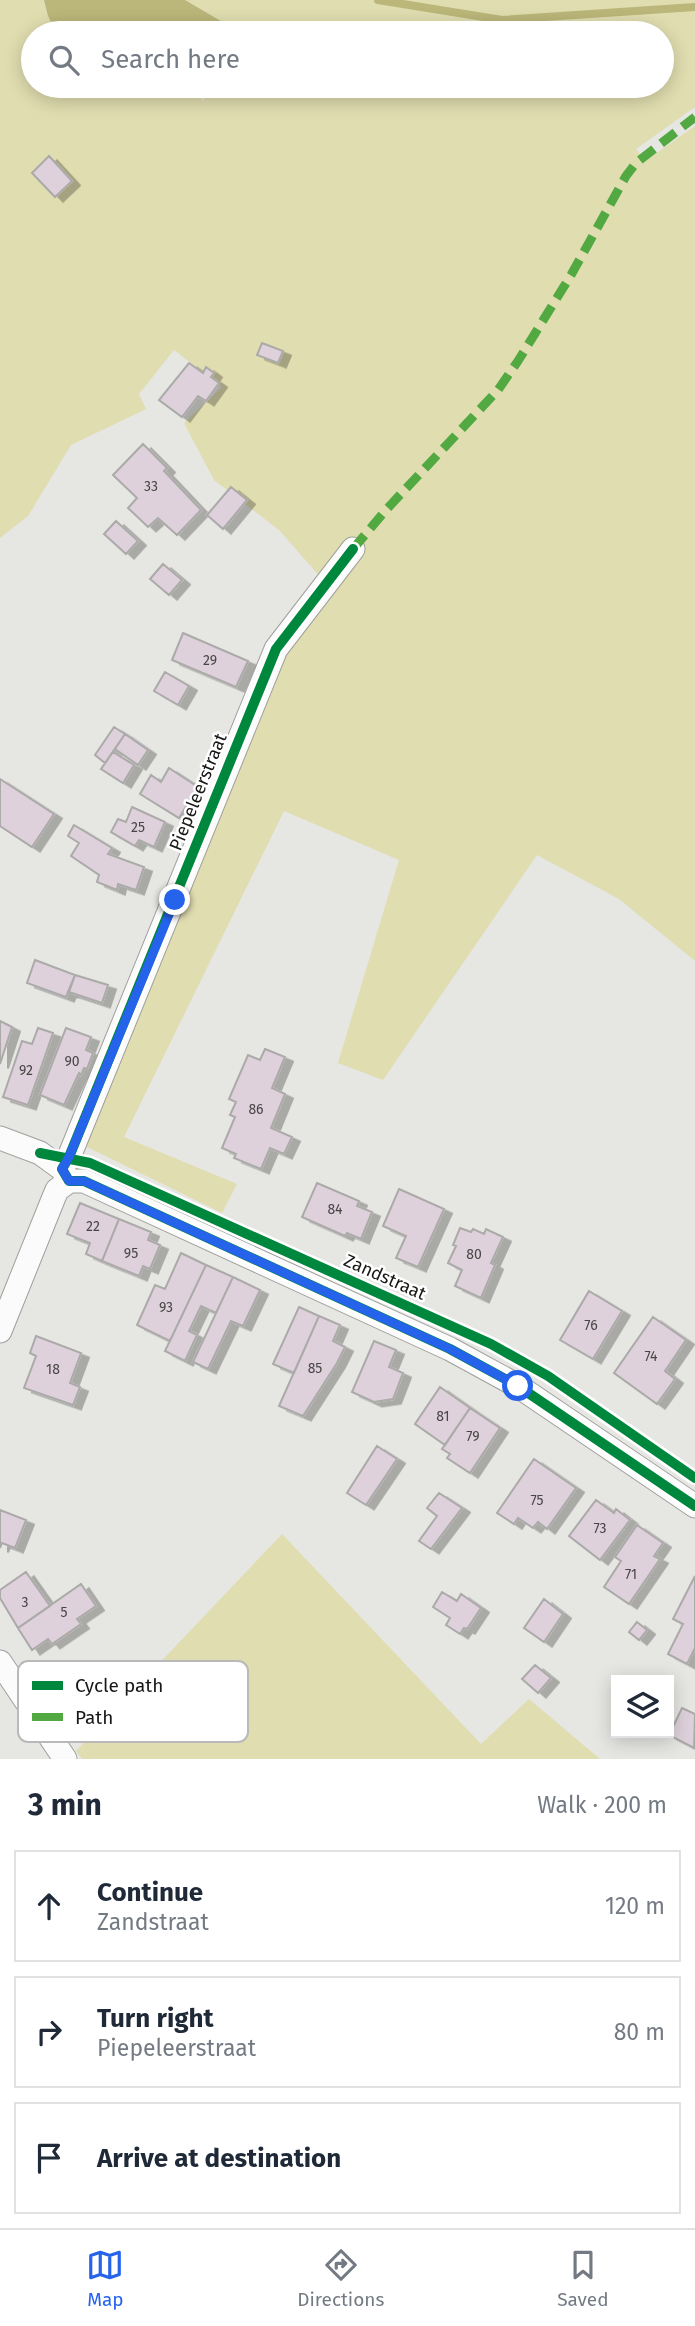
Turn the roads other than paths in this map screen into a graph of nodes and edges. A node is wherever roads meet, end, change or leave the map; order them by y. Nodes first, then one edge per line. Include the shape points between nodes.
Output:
1 (353, 549) dead end
2 (0, 1138) edge
3 (66, 1175) junction
4 (0, 1331) edge
5 (695, 1506) edge
6 (0, 1662) edge
7 (18, 1689) edge
8 (54, 1742) edge
9 (65, 1759) edge

1 - 3 street, Piepeleerstraat via 276,649 69,1157
2 - 3 street via 40,1153
3 - 4 street, Piepeleerstraat
3 - 5 street via 450,1349 518,1386
6 - 7 street
8 - 9 street

